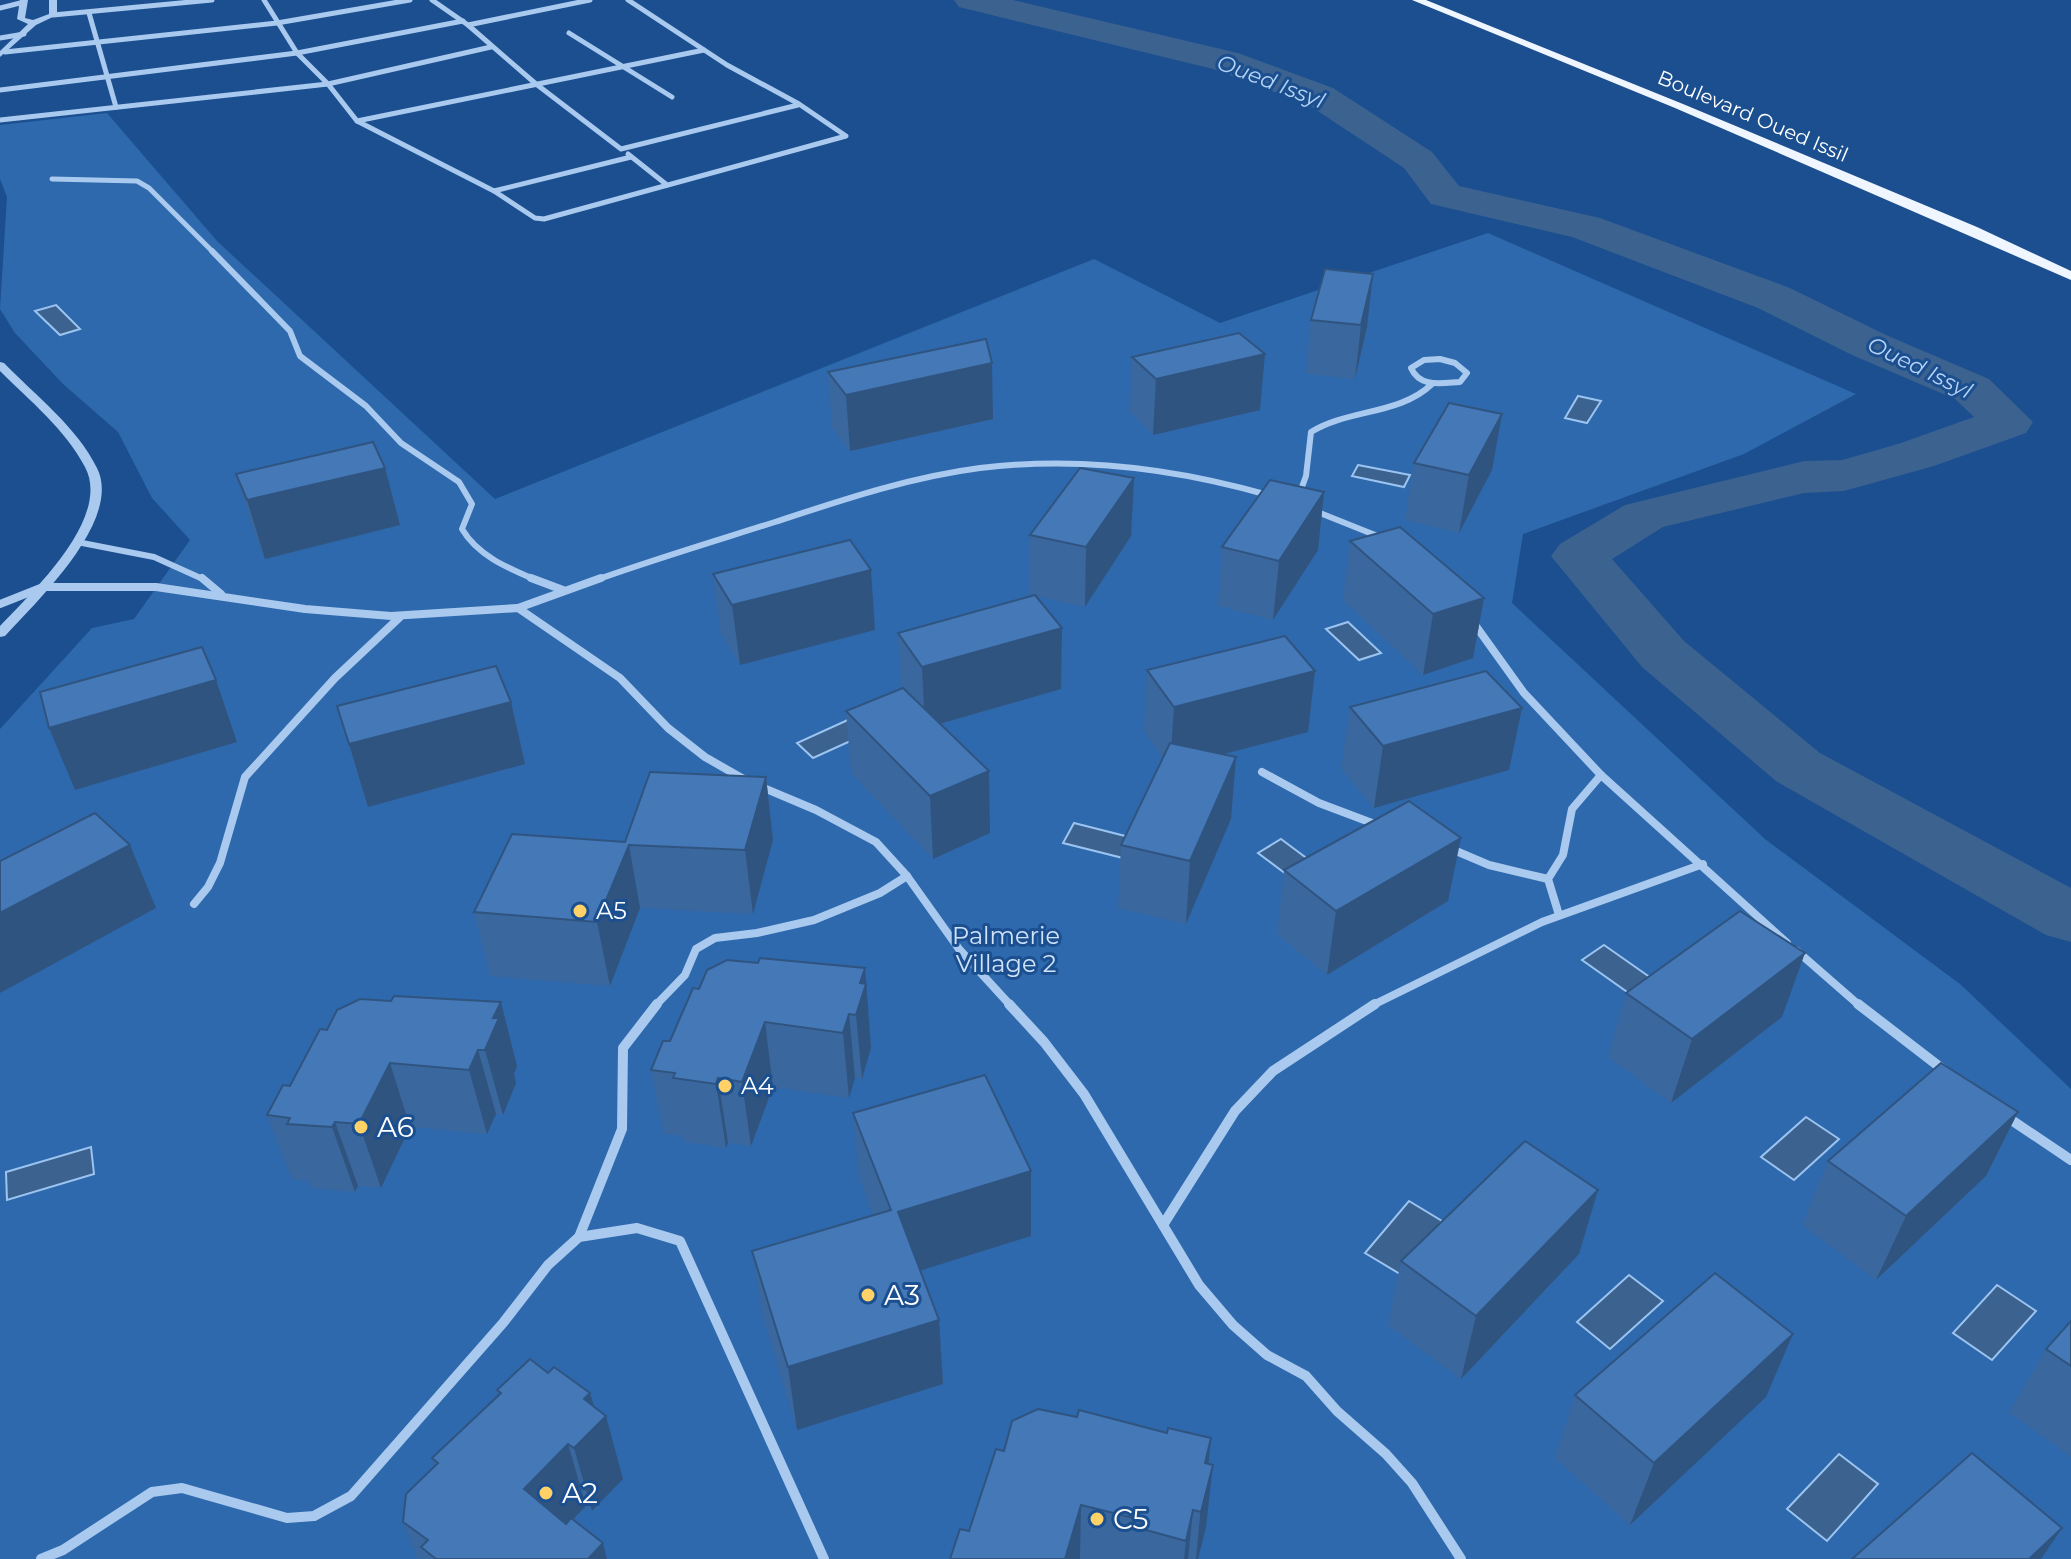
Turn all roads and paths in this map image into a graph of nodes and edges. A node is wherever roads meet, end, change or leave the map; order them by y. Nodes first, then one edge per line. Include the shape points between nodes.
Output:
1 (53, 0) edge
2 (212, 0) edge
3 (264, 0) edge
4 (410, 0) edge
5 (432, 0) edge
6 (590, 0) edge
7 (628, 0) edge
8 (1417, 0) edge
9 (24, 1) edge
10 (0, 8) edge
11 (89, 13) junction
12 (53, 15) junction
13 (33, 23) junction
14 (277, 23) junction
15 (466, 23) junction
16 (569, 33) dead end
17 (24, 34) junction
18 (0, 38) edge
19 (95, 42) junction
20 (491, 47) junction
21 (704, 50) junction
22 (297, 53) junction
23 (2, 54) edge
24 (620, 67) junction
25 (107, 78) junction
26 (328, 84) junction
27 (536, 84) junction
28 (0, 90) edge
29 (672, 97) dead end
30 (799, 104) junction
31 (116, 107) junction
32 (0, 120) edge
33 (357, 121) junction
34 (621, 149) junction
35 (631, 157) junction
36 (52, 179) dead end
37 (667, 185) junction
38 (494, 191) junction
39 (2071, 276) edge
40 (0, 365) edge
41 (1432, 384) junction
42 (1284, 500) edge
43 (1297, 504) edge
44 (1309, 508) edge
45 (1386, 540) edge
46 (77, 542) junction
47 (43, 587) junction
48 (564, 591) junction
49 (222, 595) junction
50 (0, 604) edge
51 (518, 608) junction
52 (1466, 613) edge
53 (401, 616) junction
54 (0, 633) edge
55 (1262, 772) dead end
56 (1601, 775) junction
57 (1388, 828) edge
58 (1439, 844) edge
59 (1703, 864) junction
60 (907, 876) junction
61 (1548, 879) junction
62 (194, 904) dead end
63 (1559, 915) junction
64 (1955, 1079) edge
65 (1993, 1107) edge
66 (2071, 1160) edge
67 (1163, 1225) junction
68 (579, 1237) junction
69 (41, 1559) edge
70 (824, 1559) edge
71 (1461, 1559) edge

1 - 12 street
2 - 11 street
3 - 14 street
4 - 14 street
5 - 15 street
6 - 15 street
7 - 21 street
8 - 39 main road, Boulevard Oued Issil via 1679,106
9 - 10 street
9 - 13 street via 21,19
11 - 12 street
11 - 19 street
12 - 13 street
13 - 17 street
14 - 19 street
14 - 22 street
15 - 20 street
15 - 22 street
16 - 24 street
17 - 18 street
17 - 23 street
19 - 23 street
19 - 25 street
20 - 26 street
20 - 27 street
21 - 24 street
21 - 30 street
22 - 25 street
22 - 26 street
24 - 27 street
24 - 29 street
25 - 28 street
25 - 31 street
26 - 31 street
26 - 33 street
27 - 33 street
27 - 34 street
30 - 34 street
30 - 37 street via 846,136
31 - 32 street
33 - 38 street
34 - 35 street
35 - 37 street
35 - 38 street
36 - 48 street via 137,181 149,188 276,315 300,356 366,406 401,443 459,482 472,504 462,529 473,546
37 - 38 street via 540,219
40 - 46 street via 94,473 96,499
41 - 41 street via 1460,382 1467,373 1443,359 1417,362 1413,375
41 - 43 street via 1427,392 1323,422 1311,432
42 - 48 street via 1180,473 1049,464 986,467 855,496
44 - 45 street
46 - 47 street
46 - 49 street via 173,564 200,574
47 - 49 street via 156,587
47 - 50 street
47 - 54 street
48 - 51 street
49 - 53 street via 305,609
51 - 53 street
51 - 60 street via 620,678 705,757 866,836
52 - 56 street via 1524,693
53 - 62 street via 335,678 245,777 220,863
55 - 57 street via 1349,817
56 - 59 street
56 - 61 street via 1573,808 1561,860
58 - 61 street via 1489,865
59 - 63 street
59 - 64 street via 1867,1012
60 - 67 street via 959,949 1084,1094
60 - 68 street via 814,920 715,938 696,949 685,975 644,1017 623,1048 622,1129
61 - 63 street
63 - 67 street via 1367,1008 1273,1071 1235,1111
65 - 66 street
67 - 71 street via 1199,1285 1233,1325 1267,1355 1306,1376 1386,1454 1412,1483
68 - 69 street via 548,1265 351,1496 314,1516 287,1518 182,1488 152,1492
68 - 70 street via 637,1228 680,1241

